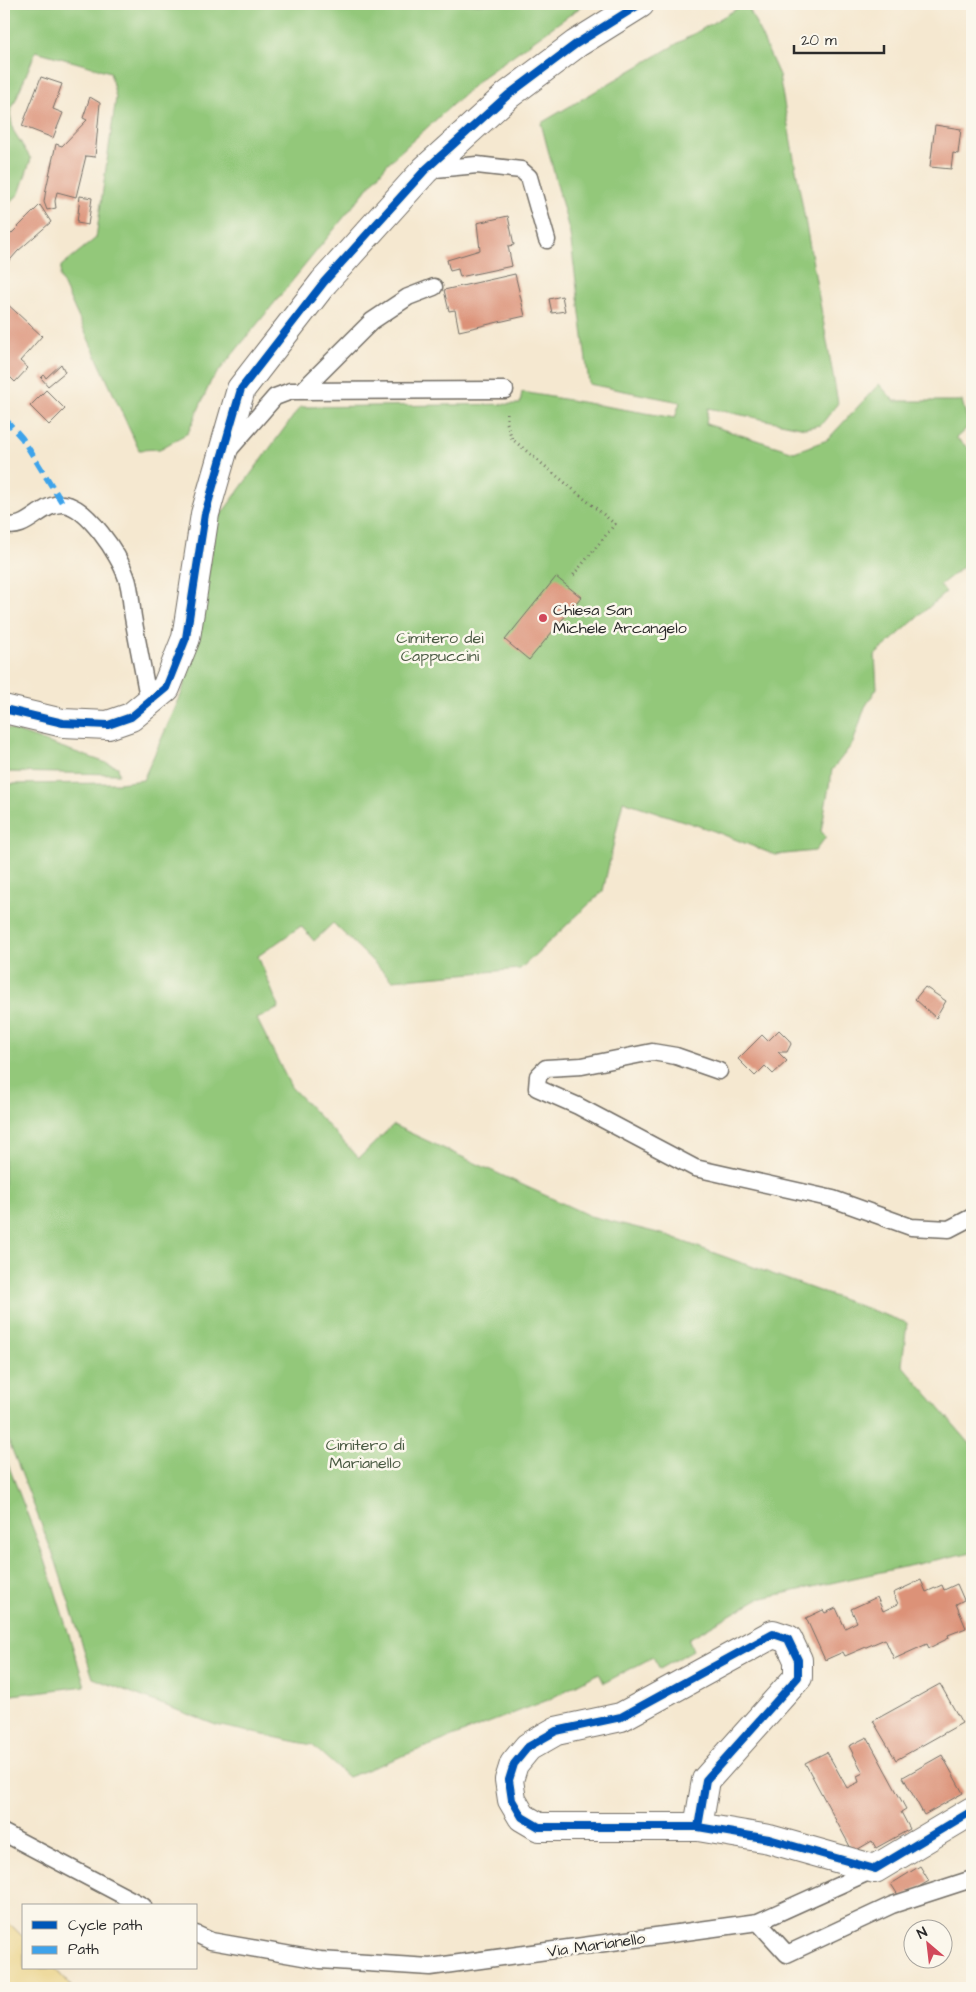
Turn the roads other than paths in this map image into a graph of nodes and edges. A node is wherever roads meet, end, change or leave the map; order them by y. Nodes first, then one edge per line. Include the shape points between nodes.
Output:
1 (640, 4) edge
2 (425, 170) junction
3 (546, 240) dead end
4 (434, 287) dead end
5 (304, 389) junction
6 (505, 390) road end
7 (220, 460) junction
8 (4, 524) edge
9 (149, 703) junction
10 (4, 708) edge
11 (719, 1071) dead end
12 (972, 1216) edge
13 (972, 1811) edge
14 (698, 1827) junction
15 (4, 1833) edge
16 (875, 1869) junction
17 (972, 1879) edge
18 (139, 1904) edge
19 (758, 1922) junction
20 (198, 1935) edge

1 - 2 street via 576,44 508,95
2 - 3 lane via 477,165 521,170 529,177
2 - 7 street via 324,282 241,389
4 - 5 lane via 408,297 372,322
5 - 6 lane
5 - 7 lane via 275,397
7 - 9 street via 204,514 186,638 166,688
8 - 9 lane via 26,522 45,508 63,504 80,512 102,533 126,576
9 - 10 street via 131,717 108,725 63,723
11 - 12 lane via 676,1056 652,1052 582,1066 546,1068 538,1076 537,1088 695,1168 833,1198 911,1227 949,1229
13 - 16 street, Via Marianello
14 - 14 street via 706,1780 798,1677 798,1660 788,1640 773,1634 621,1717 556,1731 528,1747 514,1764 509,1780 512,1800 522,1817 539,1827
14 - 16 street via 769,1839
15 - 18 lane
16 - 19 lane, Via Marianello
17 - 19 lane via 892,1905 787,1954
19 - 20 lane, Via Marianello via 430,1967 320,1960 211,1941

